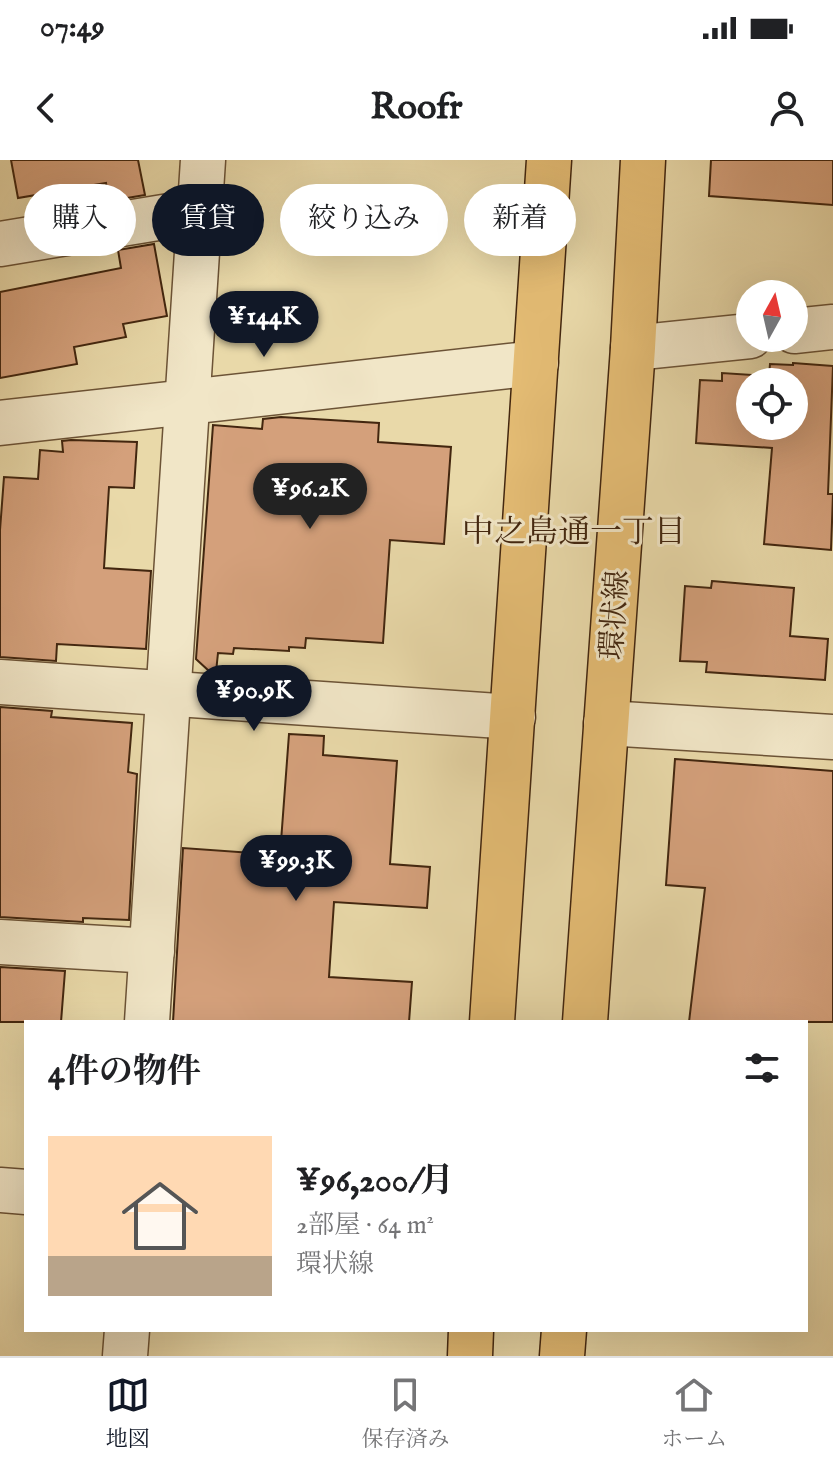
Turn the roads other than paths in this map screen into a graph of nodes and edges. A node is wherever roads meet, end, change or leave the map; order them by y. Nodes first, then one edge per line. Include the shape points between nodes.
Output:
1 (203, 160) edge
2 (549, 160) edge
3 (643, 160) edge
4 (202, 184) edge
5 (152, 219) edge
6 (0, 244) edge
7 (197, 256) edge
8 (833, 327) edge
9 (808, 330) edge
10 (736, 337) edge
11 (633, 348) junction
12 (536, 363) junction
13 (188, 402) junction
14 (0, 423) edge
15 (0, 682) edge
16 (169, 693) junction
17 (513, 717) junction
18 (606, 723) junction
19 (833, 737) edge
20 (0, 942) edge
21 (152, 951) junction
22 (147, 1020) edge
23 (492, 1020) edge
24 (585, 1020) edge
25 (0, 1190) edge
26 (24, 1192) edge
27 (127, 1332) edge
28 (471, 1332) edge
29 (564, 1332) edge
30 (125, 1356) edge
31 (470, 1356) edge
32 (562, 1356) edge

1 - 4 street
2 - 12 main road
3 - 11 main road, 環状線
5 - 6 street
7 - 13 street
8 - 9 street
10 - 11 street
11 - 18 main road, 環状線
12 - 13 street
12 - 17 main road
13 - 14 street
13 - 16 street
15 - 16 street
16 - 17 street
16 - 21 street
17 - 23 main road
18 - 19 street
18 - 24 main road, 環状線
20 - 21 street
21 - 22 street
25 - 26 street
27 - 30 street
28 - 31 main road
29 - 32 main road

